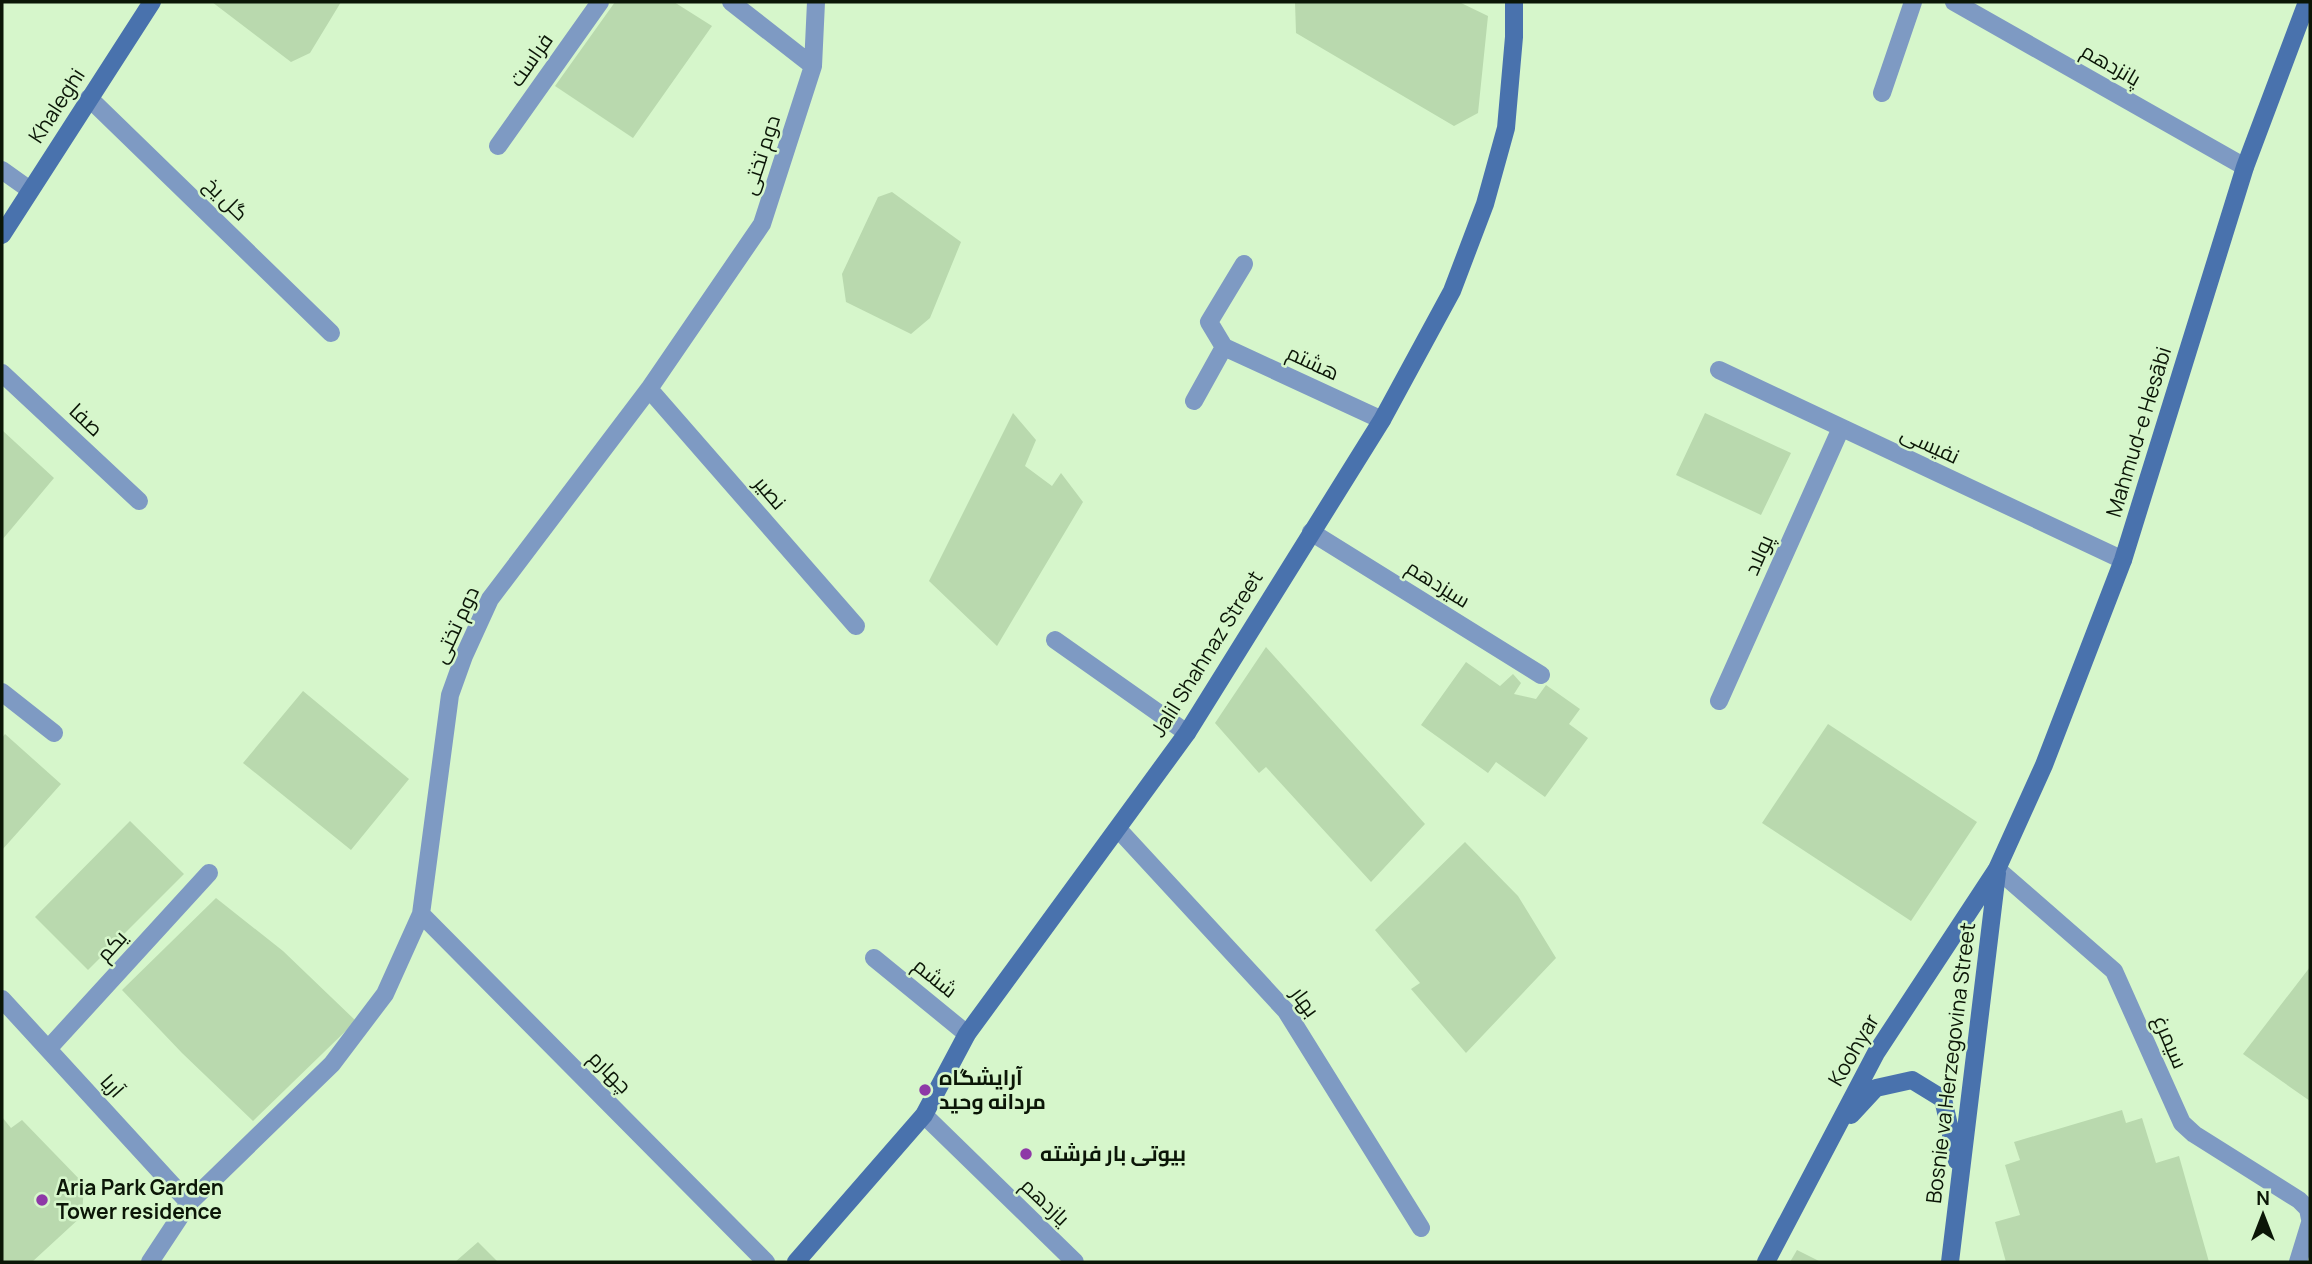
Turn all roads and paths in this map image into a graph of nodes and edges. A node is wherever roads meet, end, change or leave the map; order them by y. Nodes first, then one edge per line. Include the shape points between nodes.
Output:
1 (152, 2) edge
2 (600, 2) edge
3 (732, 2) edge
4 (816, 2) edge
5 (1514, 2) edge
6 (1913, 2) edge
7 (1954, 2) edge
8 (2307, 2) edge
9 (813, 66) junction
10 (1882, 93) dead end
11 (89, 98) junction
12 (498, 146) dead end
13 (2245, 167) junction
14 (2, 170) edge
15 (30, 191) junction
16 (2, 234) edge
17 (1244, 264) dead end
18 (331, 333) dead end
19 (1224, 347) junction
20 (1719, 370) dead end
21 (2, 373) edge
22 (649, 389) junction
23 (1194, 401) dead end
24 (1382, 420) junction
25 (1841, 428) junction
26 (139, 501) dead end
27 (1311, 532) junction
28 (2123, 560) junction
29 (856, 626) dead end
30 (1055, 640) dead end
31 (1541, 675) dead end
32 (2, 692) edge
33 (1719, 701) dead end
34 (54, 733) dead end
35 (1187, 733) junction
36 (1118, 829) junction
37 (1997, 869) junction
38 (209, 873) dead end
39 (421, 914) junction
40 (874, 958) dead end
41 (2, 999) edge
42 (967, 1034) junction
43 (48, 1049) junction
44 (924, 1115) junction
45 (1834, 1133) junction
46 (1961, 1175) junction
47 (189, 1203) junction
48 (2310, 1221) edge
49 (1420, 1228) dead end
50 (150, 1262) edge
51 (766, 1262) edge
52 (796, 1262) edge
53 (1075, 1262) edge
54 (1766, 1262) edge
55 (1950, 1262) edge
56 (2298, 1262) edge

1 - 11 street, Khaleghi
2 - 12 street, فراست
3 - 9 street
4 - 9 street, دوم تختی
5 - 24 street, Jalil Shahnaz Street via 1506,128 1485,204 1452,291
6 - 10 street
7 - 13 street, پانزدهم
8 - 13 street, Mahmud-e Hesābi
9 - 22 street, دوم تختی via 762,224
11 - 15 street, Khaleghi
11 - 18 street, گل یخ
13 - 28 street, Mahmud-e Hesābi
14 - 15 street
15 - 16 street, Khaleghi
17 - 19 street via 1209,322
19 - 23 street
19 - 24 street, هشتم
20 - 25 street, نفیسی
21 - 26 street, صفا
22 - 29 street, نصیر
22 - 39 street, دوم تختی via 489,599 464,656 450,695
24 - 27 street, Jalil Shahnaz Street
25 - 28 street, نفیسی
25 - 33 street, پولاد
27 - 31 street, سیزدهم
27 - 35 street, Jalil Shahnaz Street
28 - 37 street, Mahmud-e Hesābi via 2044,765
30 - 35 street
32 - 34 street
35 - 36 street, Jalil Shahnaz Street
36 - 42 street, Jalil Shahnaz Street
36 - 49 street, بهار via 1286,1011
37 - 45 street, Koohyar via 1876,1053
37 - 46 street, Bosnie va Herzegovina Street
37 - 48 street, سیمرغ via 2114,971 2182,1123 2299,1200 2308,1209
38 - 43 street, یکم
39 - 47 street, دوم تختی via 385,993 332,1064
39 - 51 street, چهارم
40 - 42 street, ششم
41 - 43 street, آریا
42 - 44 street, Jalil Shahnaz Street
43 - 47 street, آریا
44 - 52 street, Jalil Shahnaz Street
44 - 53 street, یازدهم
45 - 46 street via 1876,1088 1912,1080 1943,1099
45 - 54 street, Koohyar
46 - 55 street, Bosnie va Herzegovina Street
47 - 50 street, دوم تختی
48 - 56 street, سیمرغ

